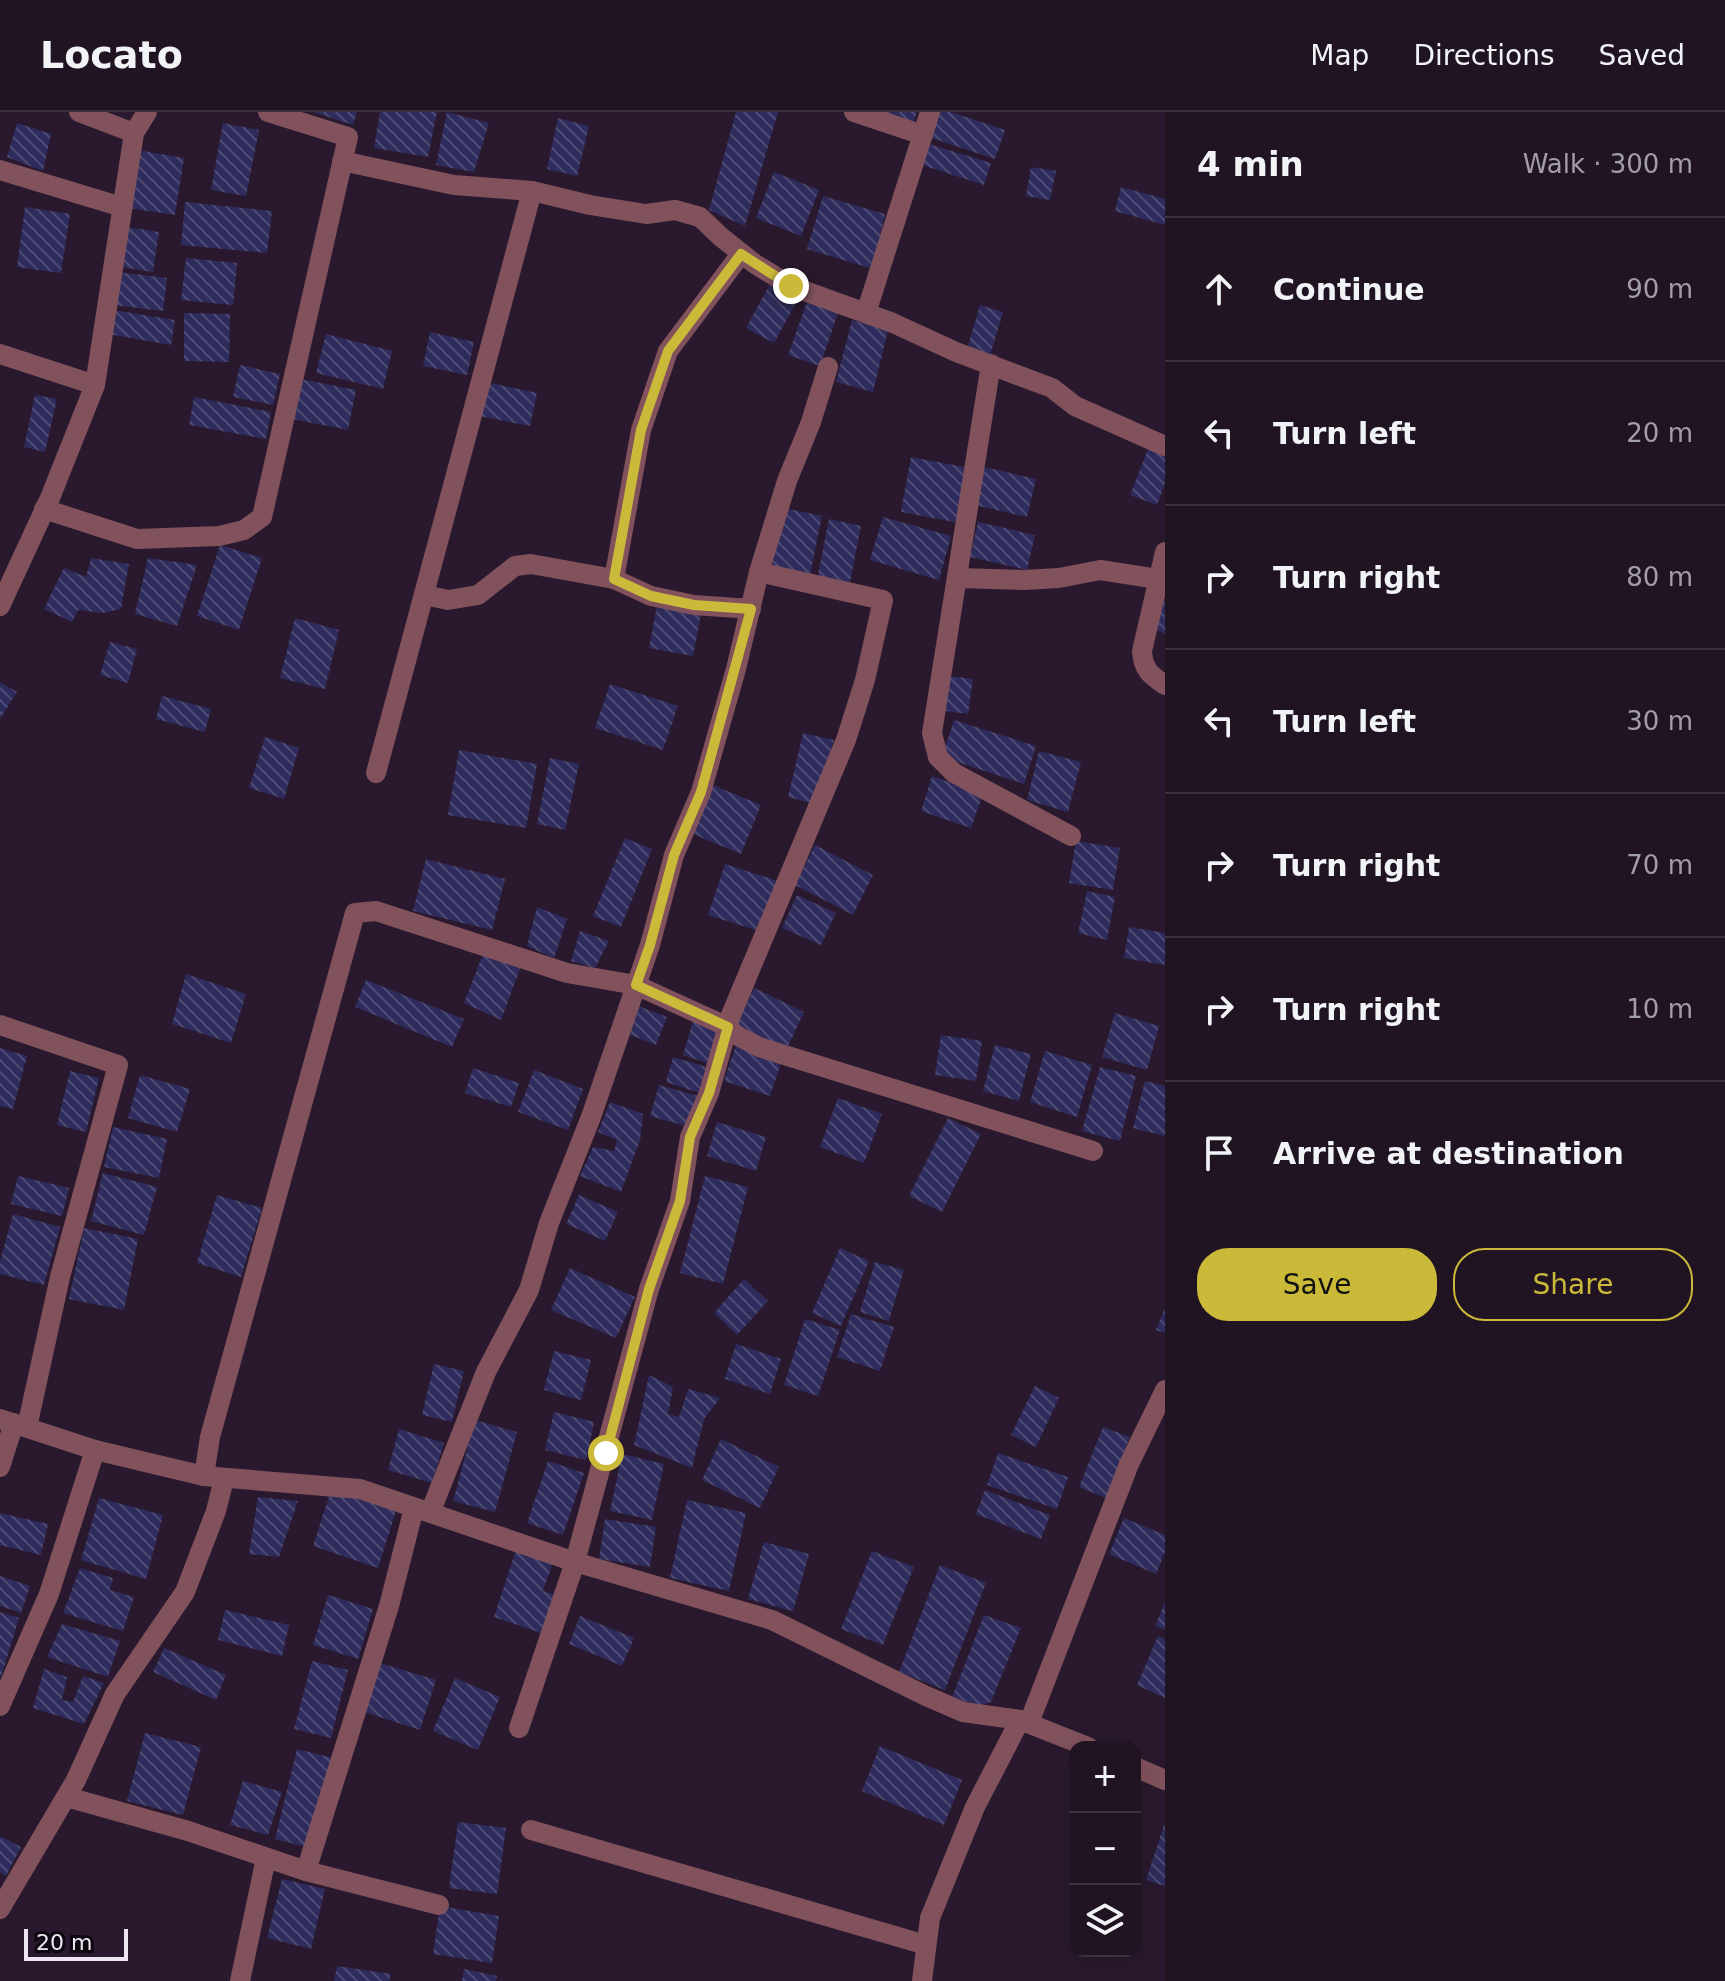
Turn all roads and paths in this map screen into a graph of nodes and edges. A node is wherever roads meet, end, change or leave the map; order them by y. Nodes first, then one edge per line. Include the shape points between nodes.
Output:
1 (79, 112) edge
2 (147, 112) edge
3 (268, 112) edge
4 (854, 112) edge
5 (930, 112) edge
6 (134, 133) junction
7 (923, 135) junction
8 (342, 161) junction
9 (0, 170) edge
10 (532, 191) junction
11 (122, 207) junction
12 (741, 254) junction
13 (866, 313) junction
14 (0, 354) edge
15 (991, 364) junction
16 (828, 367) dead end
17 (95, 385) junction
18 (1165, 446) edge
19 (44, 509) junction
20 (1165, 552) edge
21 (759, 572) junction
22 (957, 578) junction
23 (614, 579) junction
24 (1158, 579) junction
25 (425, 595) junction
26 (0, 606) edge
27 (751, 609) junction
28 (1165, 685) edge
29 (376, 773) dead end
30 (1071, 836) dead end
31 (636, 985) junction
32 (0, 1025) edge
33 (728, 1027) junction
34 (1093, 1151) dead end
35 (1165, 1390) edge
36 (14, 1423) edge
37 (95, 1450) junction
38 (0, 1467) edge
39 (214, 1478) junction
40 (422, 1510) junction
41 (575, 1562) junction
42 (0, 1706) edge
43 (1024, 1722) junction
44 (519, 1728) dead end
45 (1073, 1741) edge
46 (1141, 1770) edge
47 (1165, 1780) edge
48 (67, 1797) junction
49 (531, 1830) dead end
50 (266, 1858) junction
51 (306, 1871) junction
52 (439, 1905) dead end
53 (0, 1909) edge
54 (926, 1945) junction
55 (240, 1981) edge
56 (922, 1981) edge

1 - 6 street
2 - 6 street
3 - 8 street via 348,137
4 - 7 street
5 - 7 street
6 - 11 street
7 - 13 street
8 - 10 street via 454,185
8 - 19 street via 262,517 244,530 219,536 137,539
9 - 11 street
10 - 12 street via 646,214 675,210 700,217
10 - 25 street
11 - 17 street
12 - 13 street via 791,286
12 - 23 street via 668,351 641,430
13 - 15 street
14 - 17 street
15 - 18 street via 1052,388 1075,406
15 - 22 street
16 - 21 street
17 - 19 street
19 - 26 street
20 - 24 street
21 - 27 street
21 - 33 street via 883,600 846,740
22 - 24 street via 1024,580 1100,570
22 - 30 street via 932,733 938,757 954,773
23 - 25 street via 531,564 515,566 478,595 448,600
23 - 27 street via 651,596
24 - 28 street via 1142,651 1149,675
25 - 29 street
27 - 31 street via 701,792 674,855
31 - 33 street
31 - 39 street via 567,973 376,911 355,913 210,1437
31 - 40 street via 529,1290
32 - 36 street via 118,1065
33 - 34 street via 759,1047
33 - 41 street via 690,1137 680,1201 649,1289
35 - 43 street via 1129,1464
36 - 37 street
36 - 38 street
37 - 39 street
37 - 42 street via 49,1594
39 - 40 street via 360,1489
39 - 48 street via 216,1511 185,1592 115,1694
40 - 41 street
40 - 51 street
41 - 43 street via 772,1620 963,1712
41 - 44 street
43 - 45 street
43 - 54 street via 975,1807 930,1918
46 - 47 street
48 - 50 street
48 - 53 street
49 - 54 street
50 - 51 street
50 - 55 street
51 - 52 street
54 - 56 street

